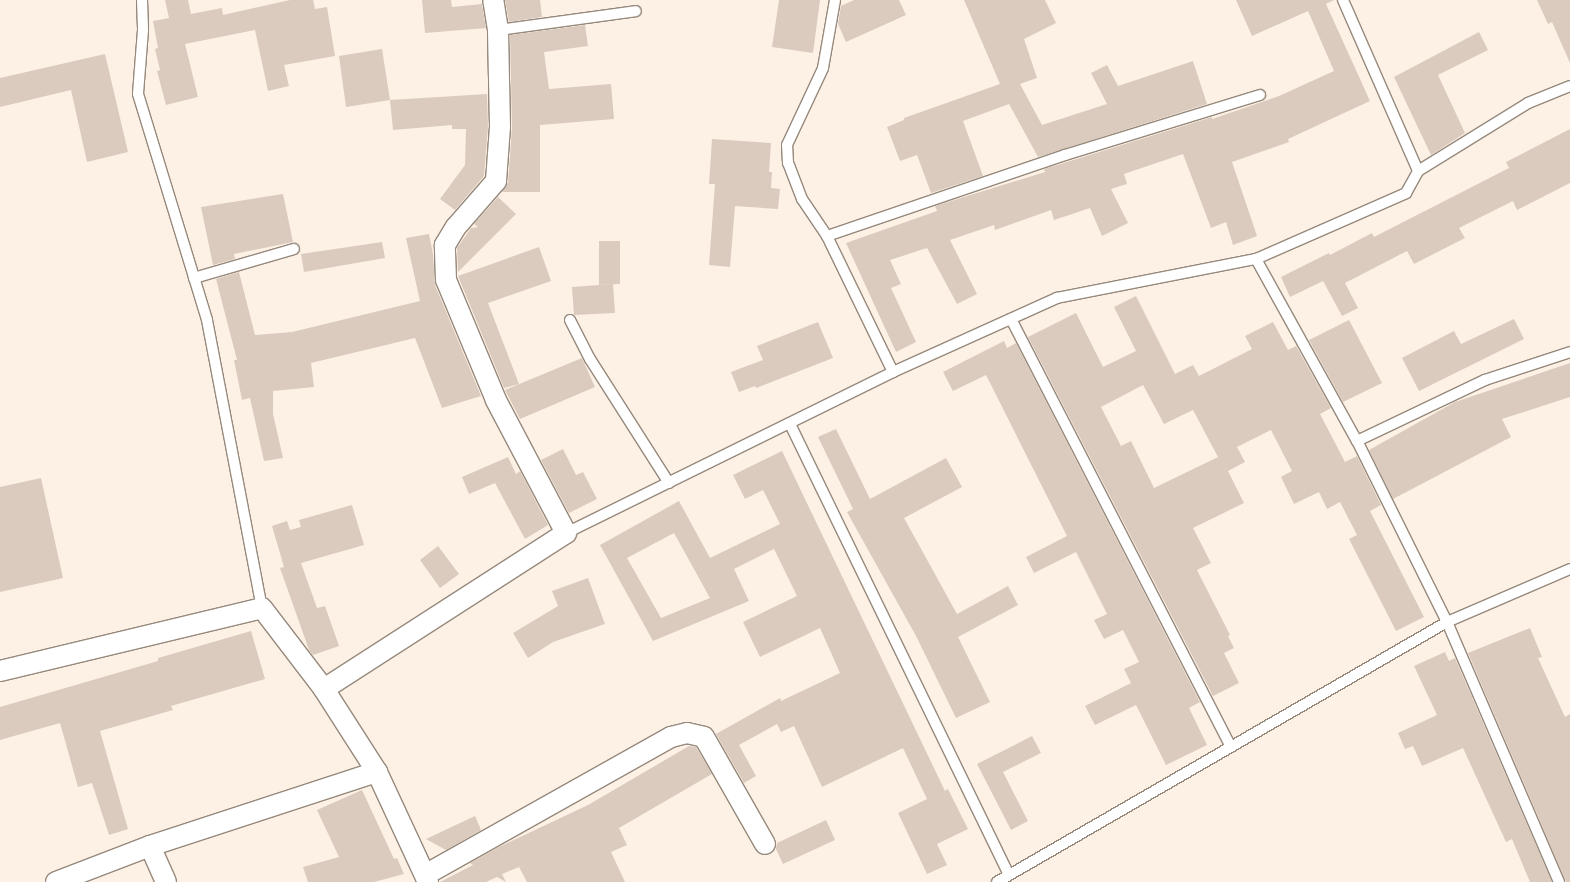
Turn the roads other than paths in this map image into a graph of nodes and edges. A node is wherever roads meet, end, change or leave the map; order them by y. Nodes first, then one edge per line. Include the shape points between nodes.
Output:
1 (142, 0) edge
2 (493, 0) edge
3 (835, 0) edge
4 (1343, 0) edge
5 (636, 11) dead end
6 (498, 30) junction
7 (1570, 86) edge
8 (1260, 95) dead end
9 (1418, 171) junction
10 (827, 236) junction
11 (294, 248) dead end
12 (1256, 259) junction
13 (194, 278) junction
14 (1011, 319) junction
15 (570, 320) dead end
16 (1570, 352) edge
17 (894, 372) junction
18 (790, 424) junction
19 (1357, 441) junction
20 (669, 483) junction
21 (566, 533) junction
22 (1570, 570) edge
23 (262, 608) junction
24 (1447, 622) junction
25 (0, 671) edge
26 (324, 689) junction
27 (1231, 747) junction
28 (378, 772) junction
29 (765, 844) dead end
30 (150, 846) junction
31 (1009, 875) junction
32 (427, 879) edge
33 (56, 882) edge
34 (166, 882) edge
35 (997, 882) edge
36 (1559, 882) edge

1 - 13 lane via 138,94
2 - 6 street
3 - 10 lane via 822,68 787,145 788,163 802,199
4 - 9 lane
5 - 6 lane
6 - 21 street via 500,127 496,181 444,244 446,280 496,400
7 - 9 lane via 1528,103
8 - 10 lane via 1065,155
9 - 12 lane via 1406,192
10 - 17 lane
11 - 13 lane
12 - 14 lane via 1057,298
12 - 19 lane
13 - 23 lane via 207,320
14 - 17 lane
14 - 27 lane
15 - 20 lane via 590,359
16 - 19 lane via 1485,380
17 - 18 lane
18 - 20 lane
18 - 31 lane
19 - 24 lane
20 - 21 lane
21 - 26 street
22 - 24 lane
23 - 25 street
23 - 26 street
24 - 27 lane
24 - 36 lane
26 - 28 street
27 - 31 lane
28 - 30 street
28 - 32 street
29 - 32 street via 704,737 687,733 672,738
30 - 33 street
30 - 34 street
31 - 35 lane

